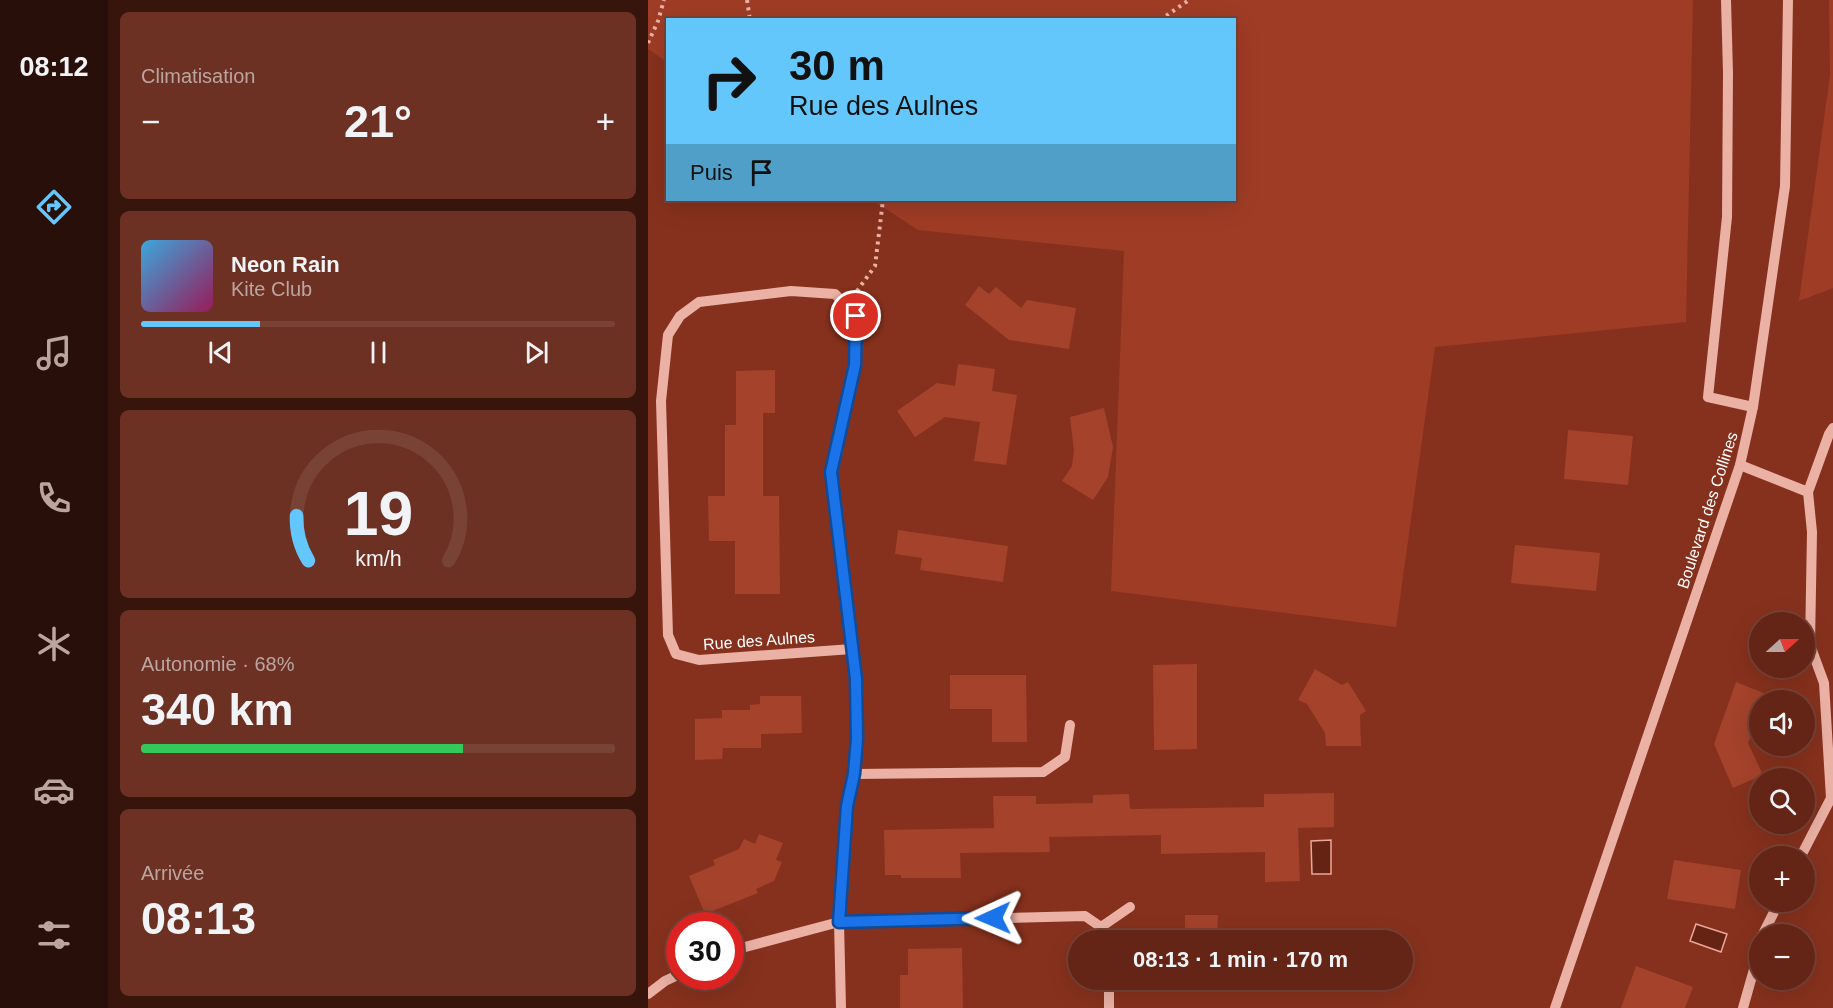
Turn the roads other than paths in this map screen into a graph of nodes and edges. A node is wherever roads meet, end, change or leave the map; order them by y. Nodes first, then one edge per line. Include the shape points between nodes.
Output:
1 (1726, 0) edge
2 (1788, 0) edge
3 (1753, 407) junction
4 (1833, 428) edge
5 (1740, 465) junction
6 (1808, 492) junction
7 (852, 649) junction
8 (1828, 686) edge
9 (1070, 725) dead end
10 (854, 774) junction
11 (1806, 846) edge
12 (1130, 907) dead end
13 (839, 922) junction
14 (1101, 927) junction
15 (1102, 930) edge
16 (744, 947) edge
17 (666, 981) edge
18 (1749, 987) edge
19 (1108, 990) edge
20 (648, 994) edge
21 (841, 1008) edge
22 (1109, 1008) edge
23 (1555, 1008) edge
24 (1743, 1008) edge

1 - 3 street via 1727,217 1708,397
2 - 3 street, Boulevard des Collines via 1785,186
3 - 5 street, Boulevard des Collines
4 - 6 street
5 - 6 street
5 - 23 street, Boulevard des Collines
6 - 8 street via 1812,532 1810,645
7 - 7 street, Rue des Aulnes via 831,472 855,365 856,316 835,294 791,291 699,302 680,316 668,335 661,400 668,635 676,654 699,660
7 - 10 street via 857,739
8 - 11 street via 1831,798
9 - 10 street via 1065,757 1043,772
10 - 13 street via 847,806
12 - 14 street
13 - 14 street via 1085,916
13 - 16 street
13 - 21 street
14 - 15 street
17 - 20 street
18 - 24 street
19 - 22 street

